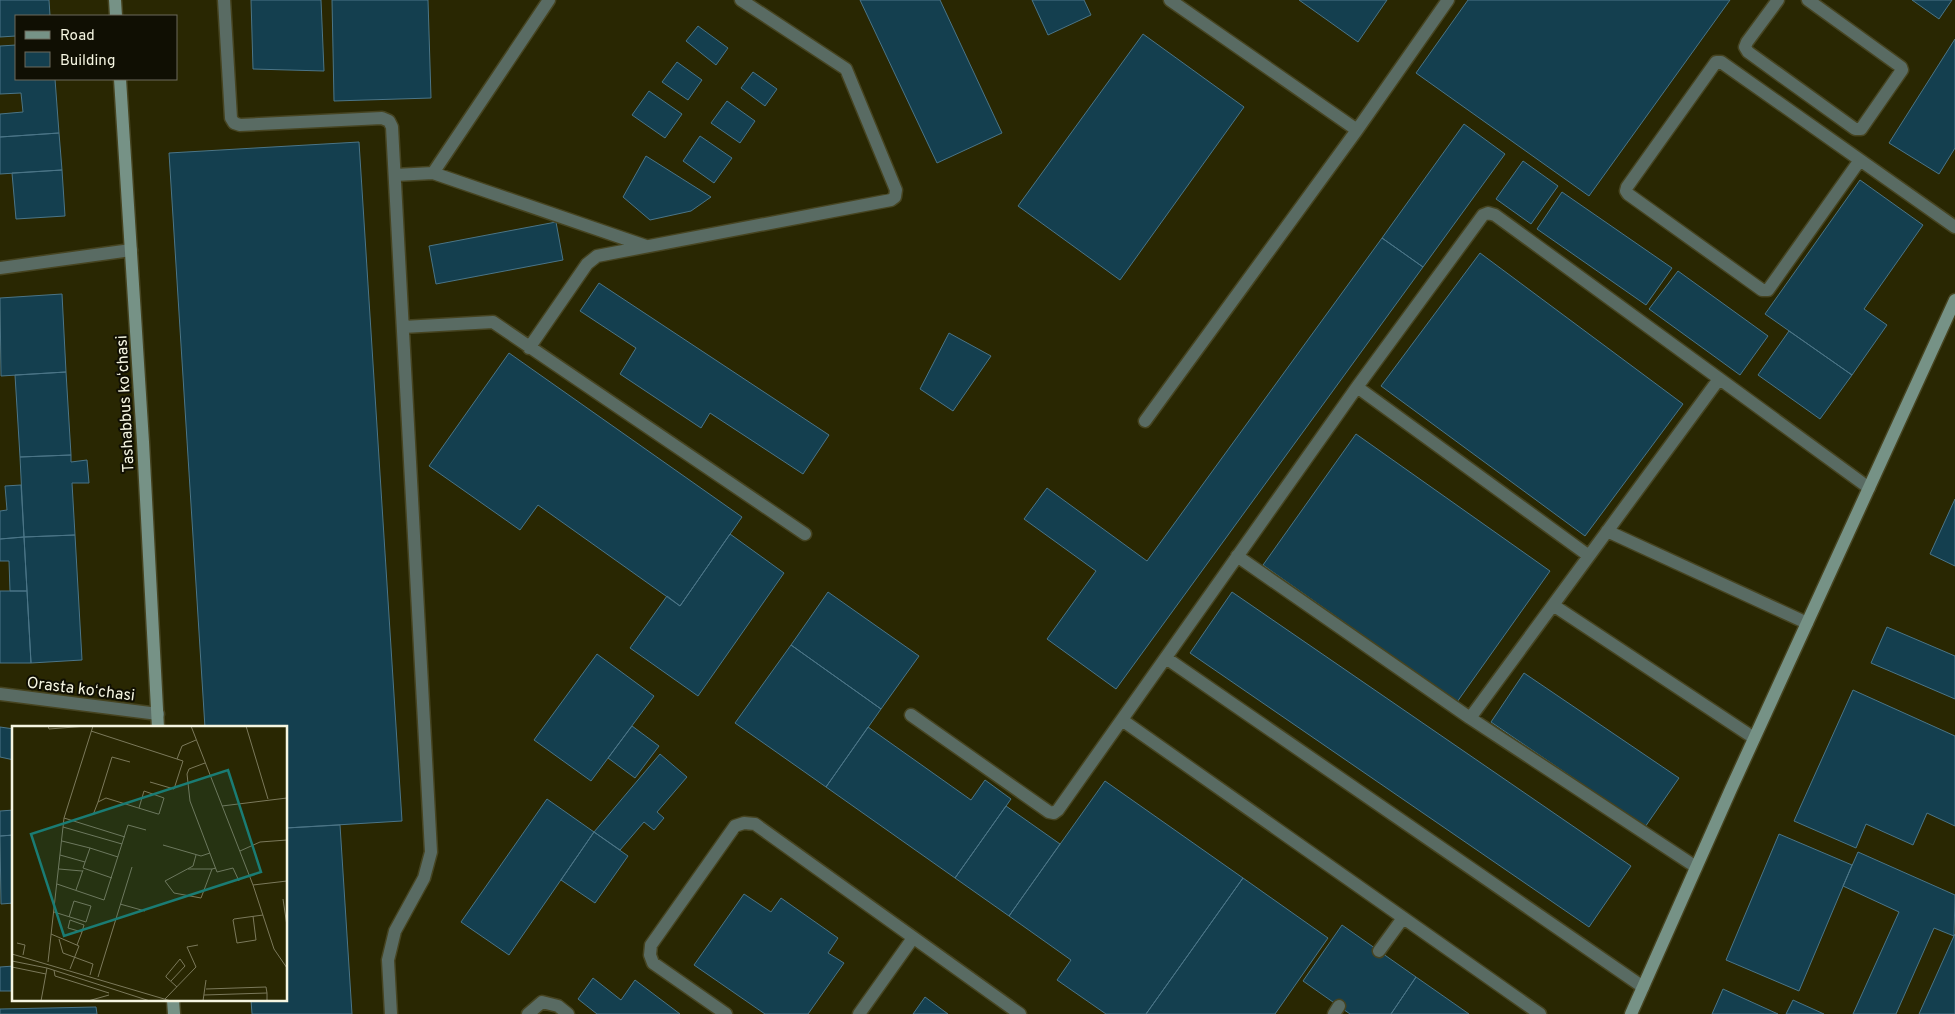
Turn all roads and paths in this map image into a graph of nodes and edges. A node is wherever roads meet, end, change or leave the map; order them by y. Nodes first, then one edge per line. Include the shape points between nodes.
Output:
1 (115, 0) edge
2 (224, 0) edge
3 (549, 0) edge
4 (740, 0) edge
5 (1170, 0) edge
6 (1448, 0) edge
7 (1778, 0) edge
8 (1808, 0) edge
9 (116, 15) edge
10 (120, 80) edge
11 (1357, 130) junction
12 (1860, 160) junction
13 (433, 172) junction
14 (395, 174) junction
15 (1955, 227) edge
16 (648, 246) junction
17 (131, 250) junction
18 (0, 268) edge
19 (1955, 300) edge
20 (403, 327) junction
21 (529, 348) junction
22 (1719, 379) junction
23 (1357, 386) junction
24 (1145, 422) dead end
25 (1869, 488) junction
26 (1607, 531) junction
27 (805, 534) dead end
28 (1237, 556) junction
29 (1589, 556) junction
30 (1553, 605) junction
31 (1807, 623) junction
32 (1166, 658) junction
33 (0, 694) edge
34 (158, 714) junction
35 (911, 715) dead end
36 (1470, 718) junction
37 (1122, 720) junction
38 (158, 726) edge
39 (1754, 738) junction
40 (1696, 867) junction
41 (1403, 918) junction
42 (913, 938) junction
43 (1379, 951) dead end
44 (1643, 987) junction
45 (391, 1014) edge
46 (528, 1014) edge
47 (568, 1014) edge
48 (726, 1014) edge
49 (859, 1014) edge
50 (1020, 1014) edge
51 (1540, 1014) edge
52 (1631, 1014) edge

1 - 9 street
2 - 14 street via 231,118 234,123 240,126 382,118 389,121 392,128
3 - 13 street
4 - 16 street via 846,69 896,190 895,197
5 - 11 street
6 - 11 street
7 - 8 street via 1747,42 1748,52 1855,129 1861,129 1902,70
10 - 17 street, Tashabbus koʻchasi
11 - 24 street
12 - 12 street via 1768,290 1746,278 1626,191 1716,62 1721,62
12 - 15 street
13 - 14 street
13 - 16 street
14 - 20 street
16 - 21 street via 591,258
17 - 18 street
17 - 34 street, Tashabbus koʻchasi
19 - 25 street
20 - 21 street via 493,322
20 - 45 street via 431,852 424,878 392,941 388,960
21 - 27 street
22 - 23 street via 1488,213 1483,215
22 - 25 street
22 - 26 street
23 - 28 street
23 - 29 street
25 - 31 street
26 - 29 street
26 - 31 street
28 - 32 street
28 - 36 street
29 - 30 street
30 - 36 street
30 - 39 street
31 - 39 street
32 - 37 street
32 - 44 street
33 - 34 street, Orasta koʻchasi
34 - 38 street, Tashabbus koʻchasi
35 - 37 street via 1054,813
36 - 40 street
37 - 41 street
39 - 40 street
40 - 44 street
41 - 43 street
41 - 51 street
42 - 48 street via 755,824 735,826 651,945 650,955 653,963
42 - 49 street
42 - 50 street
44 - 52 street
46 - 47 street via 542,1002 558,1006

